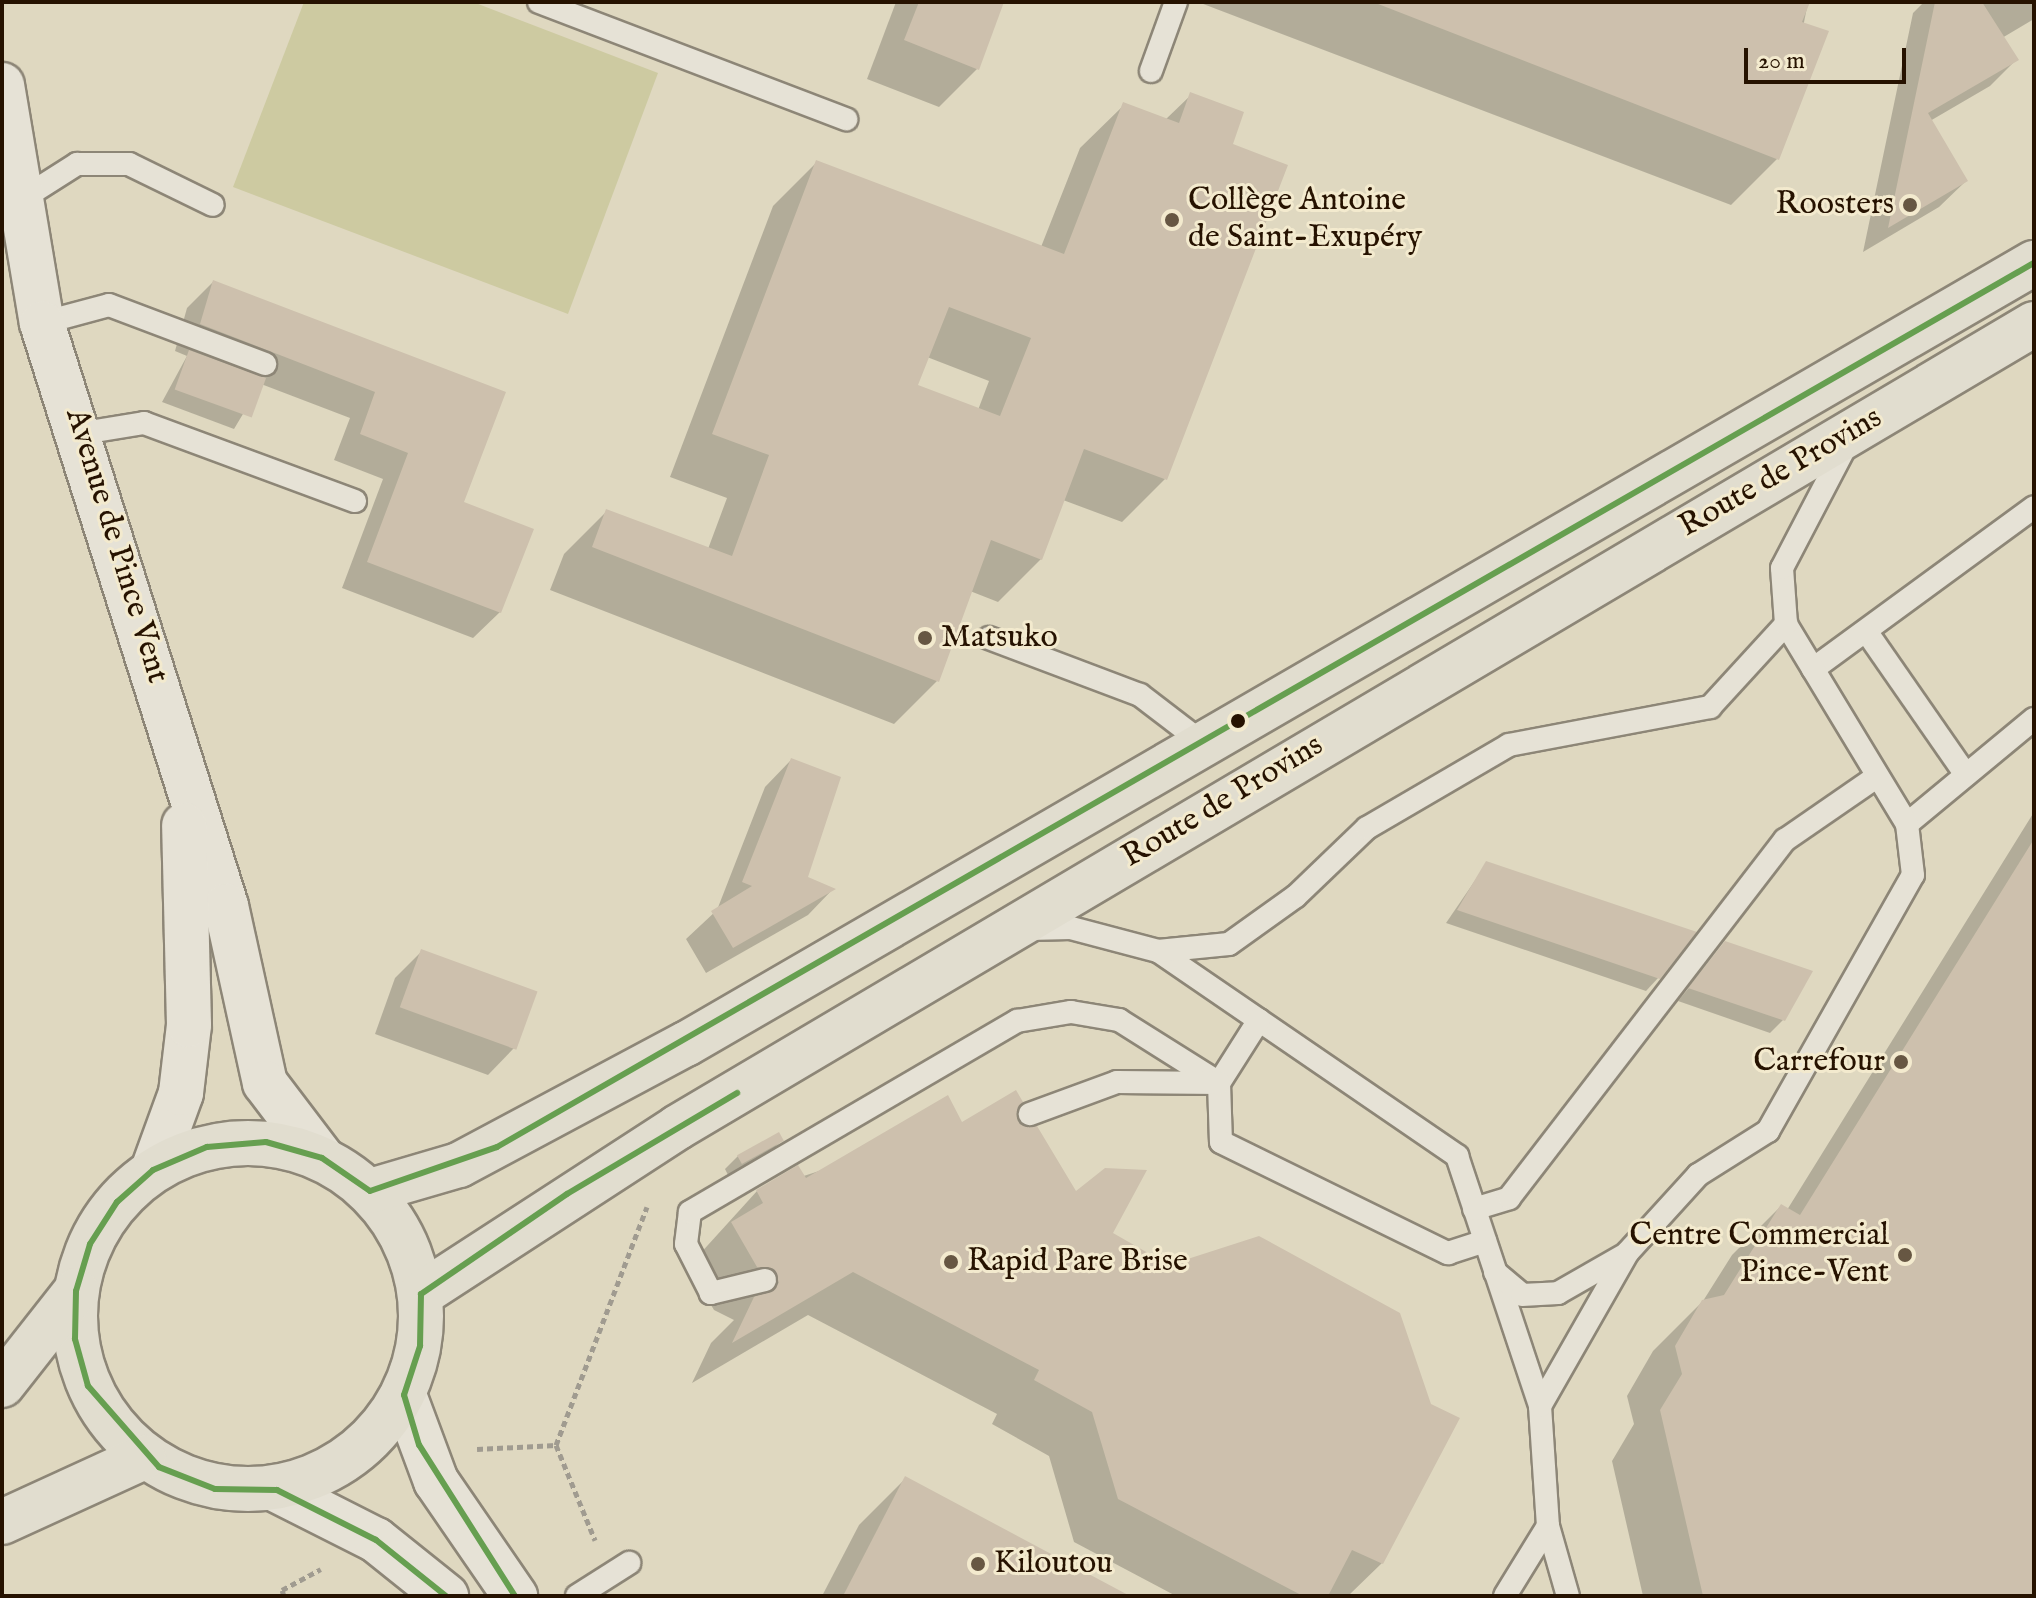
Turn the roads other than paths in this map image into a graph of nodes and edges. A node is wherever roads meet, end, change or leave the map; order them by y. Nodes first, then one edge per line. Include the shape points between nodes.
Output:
1 (539, 2) edge
2 (1176, 2) edge
3 (1151, 71) dead end
4 (2, 85) edge
5 (846, 119) dead end
6 (25, 197) junction
7 (213, 205) dead end
8 (2034, 263) edge
9 (2, 265) edge
10 (42, 323) junction
11 (2034, 324) edge
12 (265, 364) dead end
13 (1854, 431) junction
14 (83, 433) junction
15 (355, 501) dead end
16 (2034, 507) edge
17 (1786, 624) junction
18 (1866, 631) junction
19 (989, 638) dead end
20 (1813, 669) junction
21 (2034, 719) edge
22 (1204, 744) junction
23 (180, 771) junction
24 (1966, 775) junction
25 (1875, 778) junction
26 (1907, 824) junction
27 (1019, 929) junction
28 (1158, 951) junction
29 (1259, 1020) junction
30 (1219, 1083) junction
31 (1030, 1114) dead end
32 (322, 1158) junction
33 (153, 1170) junction
34 (370, 1191) junction
35 (1474, 1209) junction
36 (1485, 1241) junction
37 (1628, 1252) junction
38 (1494, 1271) junction
39 (765, 1280) dead end
40 (76, 1291) junction
41 (421, 1294) junction
42 (2, 1385) edge
43 (404, 1395) junction
44 (1540, 1406) junction
45 (144, 1457) junction
46 (277, 1490) junction
47 (2, 1522) edge
48 (1548, 1526) junction
49 (619, 1569) road end
50 (446, 1596) edge
51 (515, 1596) edge
52 (577, 1596) edge
53 (1505, 1596) edge
54 (1568, 1596) edge

1 - 5 lane
2 - 3 lane
4 - 6 main road, Avenue de Pince Vent
6 - 7 lane via 77,164 129,164
6 - 10 main road, Avenue de Pince Vent
8 - 22 main road, Route de Provins
9 - 10 main road, Avenue de Pince Vent
10 - 12 lane via 109,305
10 - 14 main road, Avenue de Pince Vent
11 - 13 main road, Route de Provins
13 - 17 lane via 1782,568
13 - 27 main road, Route de Provins
14 - 15 lane via 144,423
14 - 23 main road, Avenue de Pince Vent
16 - 18 lane
17 - 20 lane
17 - 28 lane via 1710,707 1509,745 1367,828 1296,896 1229,944
18 - 20 lane
18 - 24 lane
19 - 22 lane via 1140,695
20 - 25 lane
21 - 24 lane
22 - 34 main road, Route de Provins via 497,1147
23 - 32 main road, Avenue de Pince Vent via 226,906 265,1083
23 - 33 main road, Avenue de Pince Vent via 189,1025 181,1093
24 - 26 lane
25 - 26 lane
25 - 35 lane via 1785,840 1509,1198
26 - 37 lane via 1913,875 1768,1131 1698,1175
27 - 28 lane via 1071,928
27 - 41 main road, Route de Provins via 567,1194
28 - 29 lane
29 - 30 lane
29 - 35 lane via 1457,1156
30 - 31 lane via 1117,1082
30 - 36 lane via 1221,1142 1448,1253
30 - 39 lane via 1119,1020 1071,1012 1017,1021 690,1212 686,1244 711,1293
32 - 33 main road via 266,1142 207,1147
32 - 34 main road
33 - 40 main road via 117,1202 90,1244
34 - 41 main road via 404,1238
35 - 36 lane
36 - 38 lane
37 - 38 lane via 1558,1293 1522,1295
37 - 44 lane
38 - 44 lane
40 - 42 main road
40 - 45 main road via 75,1339 88,1386
41 - 43 main road via 420,1346
43 - 46 main road via 374,1438 333,1468
43 - 51 main road via 436,1481
44 - 48 lane
45 - 46 main road via 215,1489
45 - 47 main road
46 - 50 main road via 376,1540
48 - 53 lane
48 - 54 lane
49 - 52 lane

